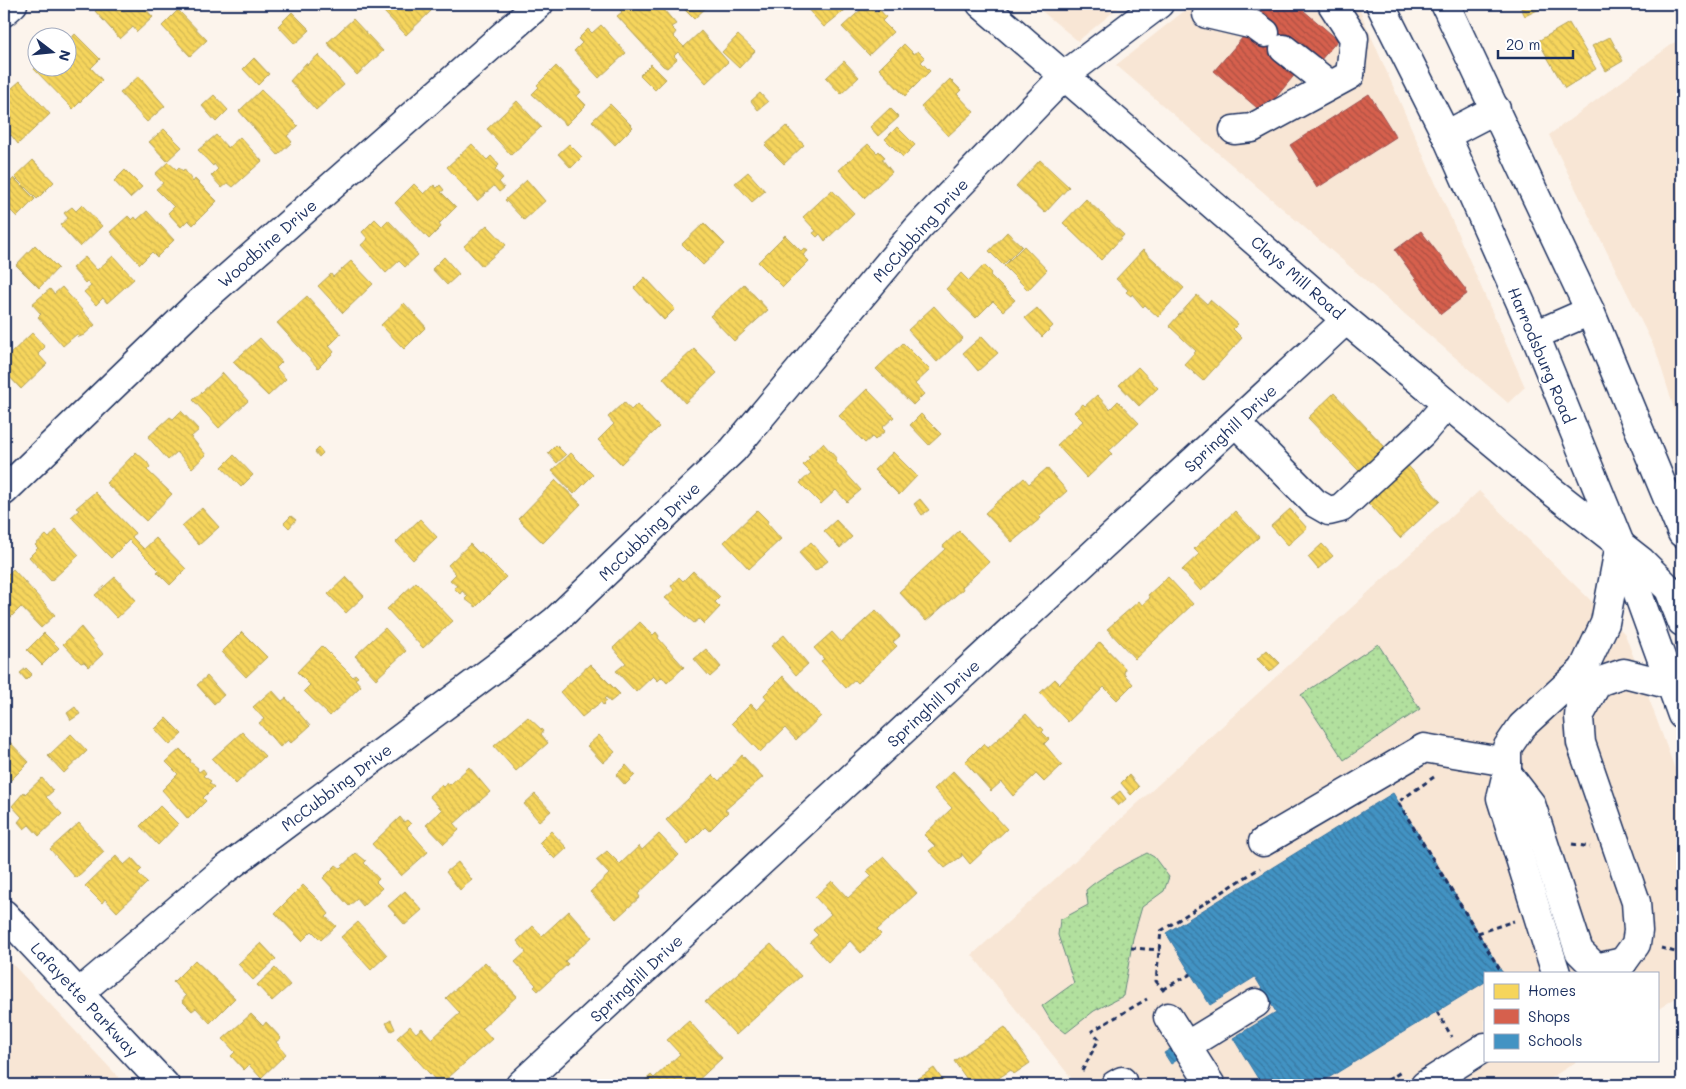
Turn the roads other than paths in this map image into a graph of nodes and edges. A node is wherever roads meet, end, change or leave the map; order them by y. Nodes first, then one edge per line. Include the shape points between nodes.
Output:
1 (13, 4) edge
2 (539, 4) edge
3 (981, 4) edge
4 (1159, 4) edge
5 (1332, 4) edge
6 (1380, 4) edge
7 (1445, 4) edge
8 (4, 12) edge
9 (1228, 12) edge
10 (1066, 75) junction
11 (1330, 84) junction
12 (1496, 109) junction
13 (1234, 130) dead end
14 (1446, 135) junction
15 (1590, 311) junction
16 (1346, 320) junction
17 (1535, 335) junction
18 (1447, 404) junction
19 (1236, 423) junction
20 (4, 491) edge
21 (1682, 534) edge
22 (1620, 544) junction
23 (1682, 622) edge
24 (1583, 670) junction
25 (1671, 686) junction
26 (1682, 715) edge
27 (1579, 716) junction
28 (1507, 768) junction
29 (1262, 854) road end
30 (4, 914) edge
31 (1614, 967) edge
32 (1556, 972) edge
33 (78, 993) junction
34 (1256, 1003) dead end
35 (1162, 1005) road end
36 (1186, 1046) junction
37 (1484, 1048) edge
38 (166, 1085) edge
39 (520, 1085) edge
40 (1211, 1085) edge
41 (1425, 1085) edge

1 - 8 street
2 - 20 street, Woodbine Drive via 200,302
3 - 10 street, Clays Mill Road
4 - 10 street, McCubbing Drive
5 - 11 street via 1354,38 1350,75
6 - 14 street, Harrodsburg Road
7 - 12 street
9 - 11 street via 1254,25
10 - 16 street, Clays Mill Road
10 - 33 street, McCubbing Drive via 918,228 733,450 555,621 223,871
11 - 13 street via 1252,128
12 - 14 street
12 - 15 street
14 - 17 street, Harrodsburg Road
15 - 17 street
15 - 21 street
16 - 18 street, Clays Mill Road
16 - 19 street, Springhill Drive
17 - 22 street, Harrodsburg Road
18 - 19 street via 1422,433 1341,508 1329,511 1315,503
18 - 22 street, Clays Mill Road
19 - 39 street, Springhill Drive
22 - 23 street, Clays Mill Road via 1669,589
22 - 24 street via 1604,623
22 - 25 street, Harrodsburg Road
24 - 27 street
24 - 28 street via 1522,726 1507,748
25 - 26 street, Harrodsburg Road
25 - 27 street via 1624,673 1598,682
27 - 31 street via 1581,743 1636,902 1636,944
28 - 29 street via 1424,748
28 - 31 street via 1531,804 1580,952 1596,968
28 - 32 street via 1501,798
30 - 33 street, Lafayette Parkway
33 - 38 street, Lafayette Parkway
34 - 36 street
35 - 36 street
36 - 40 street
37 - 41 street

